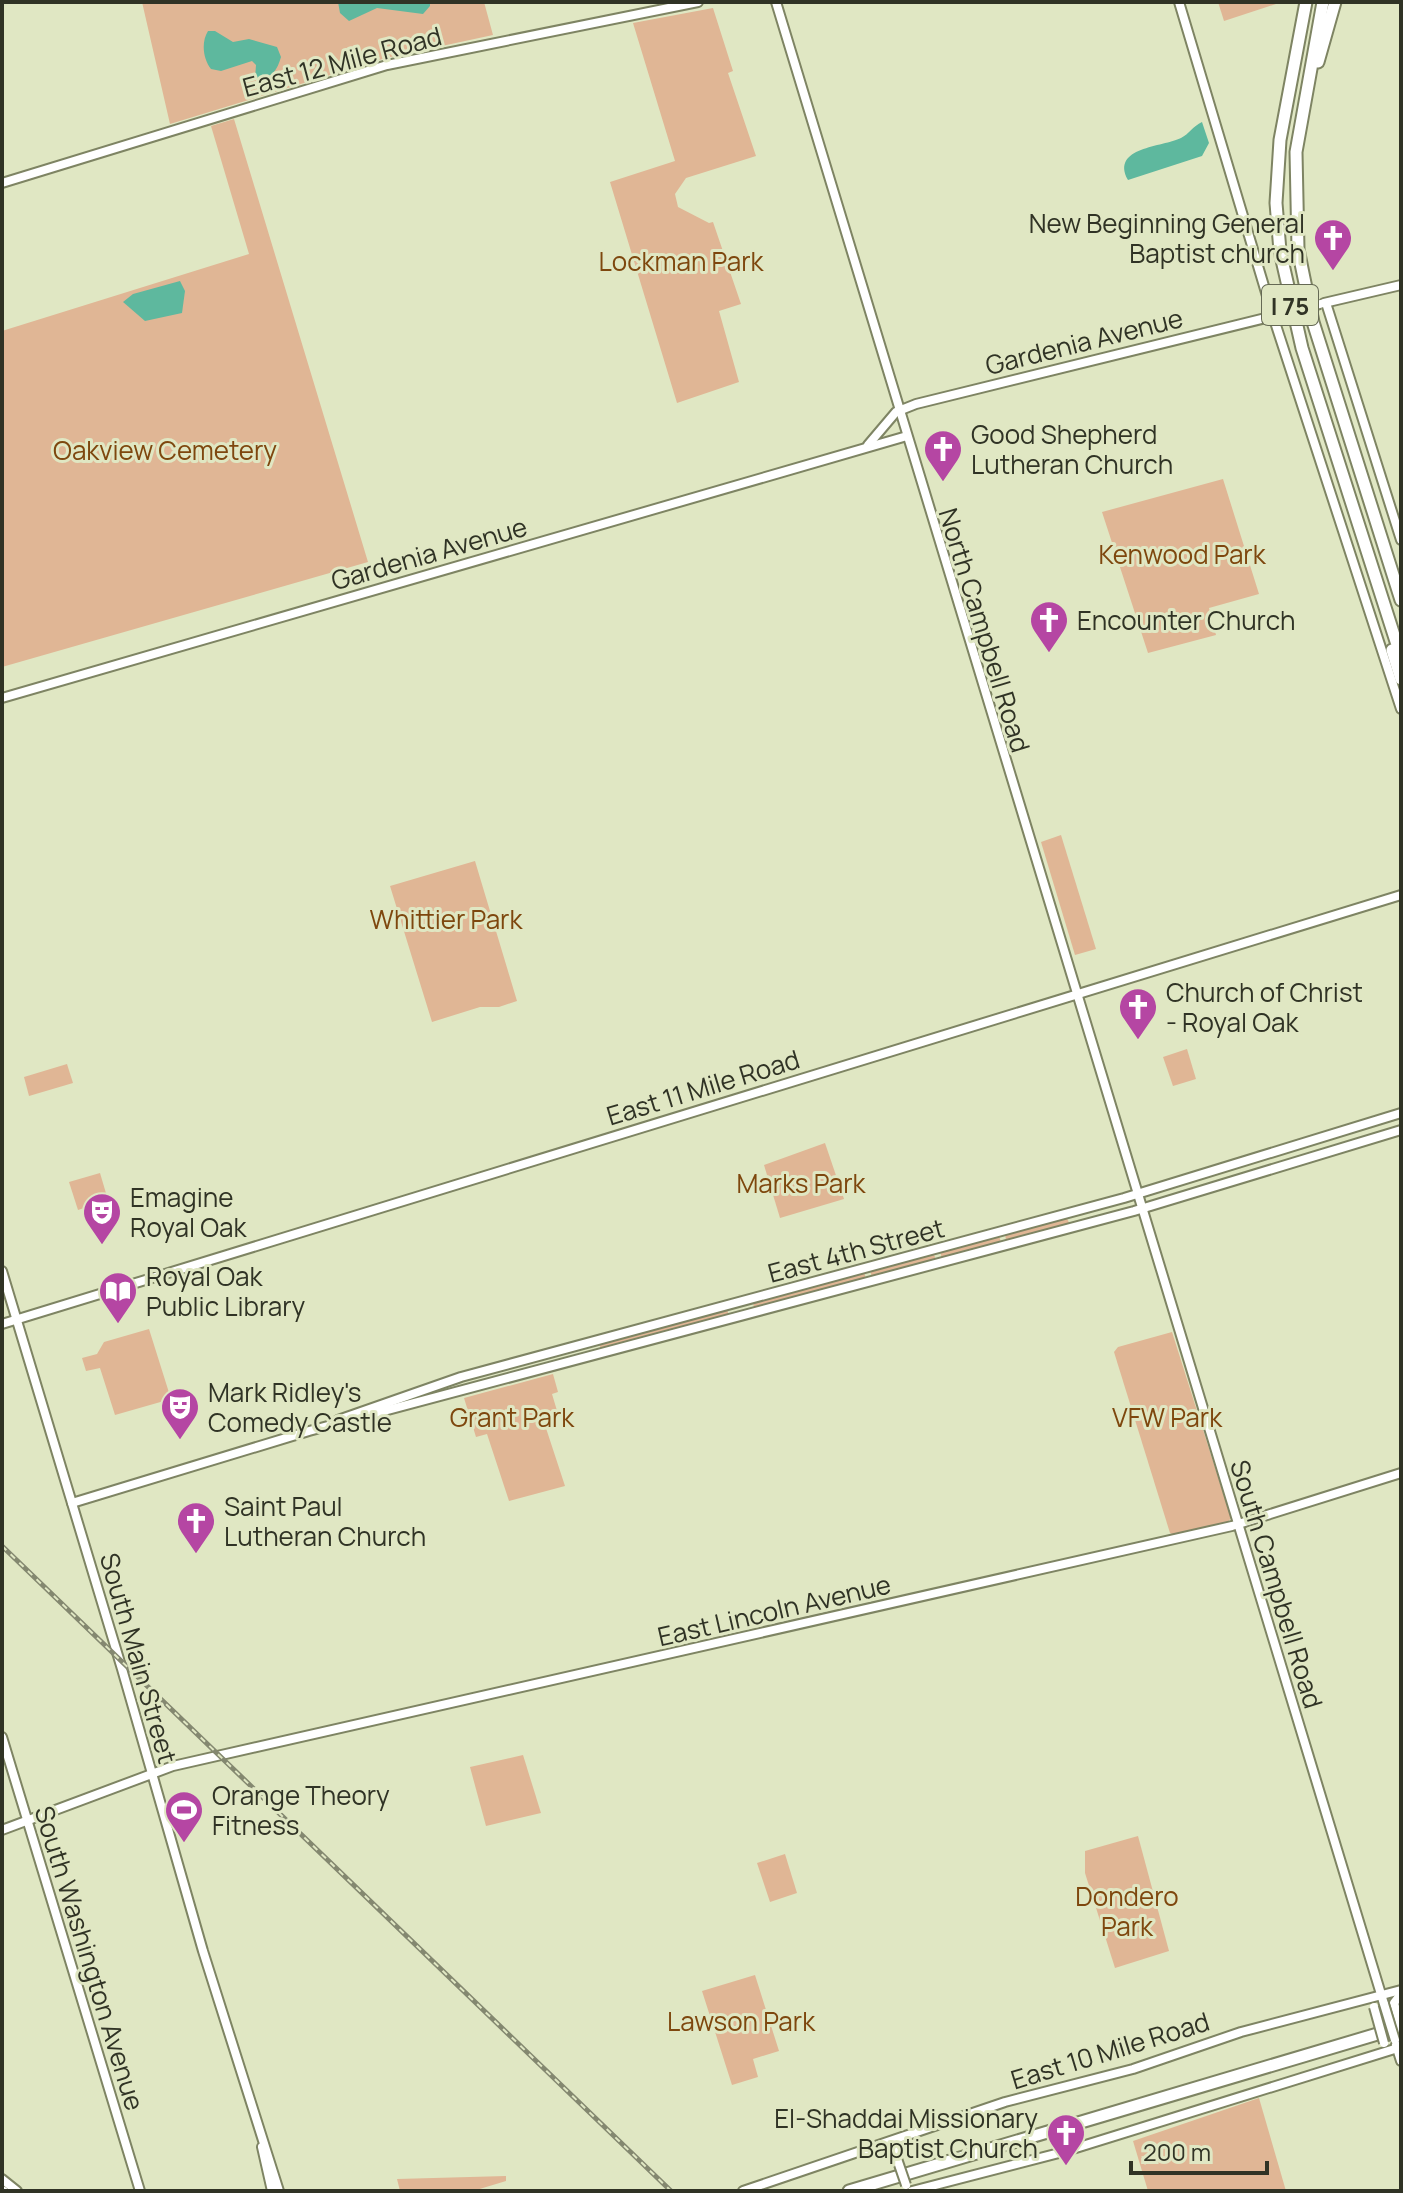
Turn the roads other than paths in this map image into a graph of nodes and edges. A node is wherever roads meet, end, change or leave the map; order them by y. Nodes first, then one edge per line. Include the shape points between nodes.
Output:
1 (698, 2) edge
2 (776, 2) edge
3 (1179, 2) edge
4 (1298, 2) edge
5 (1306, 2) edge
6 (1323, 2) edge
7 (1335, 2) edge
8 (1287, 93) junction
9 (1305, 96) junction
10 (2, 183) edge
11 (1401, 285) edge
12 (1323, 304) junction
13 (1276, 315) junction
14 (899, 410) junction
15 (907, 436) junction
16 (868, 446) junction
17 (1374, 516) junction
18 (1401, 540) edge
19 (1372, 564) junction
20 (1401, 574) edge
21 (1401, 600) edge
22 (1401, 657) edge
23 (1401, 679) edge
24 (2, 698) edge
25 (1401, 709) edge
26 (1401, 895) edge
27 (1075, 994) junction
28 (1401, 1113) edge
29 (1401, 1130) edge
30 (1150, 1189) junction
31 (1136, 1194) junction
32 (1124, 1198) junction
33 (1155, 1205) junction
34 (1140, 1209) junction
35 (1125, 1214) junction
36 (2, 1271) edge
37 (17, 1319) junction
38 (2, 1324) edge
39 (322, 1427) junction
40 (1401, 1473) edge
41 (72, 1503) junction
42 (1238, 1524) junction
43 (2, 1737) edge
44 (152, 1772) junction
45 (27, 1820) junction
46 (2, 1830) edge
47 (1399, 1995) edge
48 (1382, 2000) junction
49 (1363, 2002) junction
50 (1401, 2027) edge
51 (1398, 2045) edge
52 (1401, 2061) edge
53 (1340, 2066) junction
54 (943, 2122) junction
55 (262, 2147) junction
56 (2, 2179) edge
57 (911, 2189) edge
58 (17, 2191) edge
59 (140, 2191) edge
60 (272, 2191) edge
61 (279, 2191) edge
62 (743, 2191) edge
63 (849, 2191) edge

1 - 10 street, East 12 Mile Road via 387,65
2 - 14 street, North Campbell Road
3 - 13 street
4 - 8 highway
5 - 8 highway, I 75
6 - 9 highway, I 75
7 - 9 highway
8 - 19 highway, I 75 via 1276,191 1286,285
9 - 17 highway, I 75 via 1295,178 1301,267
11 - 12 street, Gardenia Avenue
12 - 13 street, Gardenia Avenue, bridge
12 - 18 street
13 - 14 street, Gardenia Avenue
13 - 25 street
14 - 15 street, North Campbell Road
14 - 16 street
15 - 16 street, Gardenia Avenue
15 - 27 street, North Campbell Road
16 - 24 street, Gardenia Avenue
17 - 20 highway
17 - 21 highway, I 75
19 - 22 highway, I 75
19 - 23 highway via 1374,592
26 - 27 street, East 11 Mile Road
27 - 31 street, South Campbell Road
27 - 37 street, East 11 Mile Road
28 - 30 street, East 4th Street
29 - 33 street, East 4th Street
30 - 31 street, East 4th Street
30 - 33 street via 1147,1200
31 - 32 street, East 4th Street
31 - 34 street, South Campbell Road
32 - 35 street via 1130,1206
32 - 39 street, East 4th Street via 461,1377
33 - 34 street, East 4th Street
34 - 35 street, East 4th Street
34 - 42 street, South Campbell Road
35 - 39 street, East 4th Street
36 - 37 street, South Main Street
37 - 38 street, East 11 Mile Road
37 - 41 street, South Main Street
39 - 41 street, East 4th Street
40 - 42 street, East Lincoln Avenue
41 - 44 street, South Main Street
42 - 44 street, East Lincoln Avenue
42 - 48 street, South Campbell Road
43 - 45 street, South Washington Avenue
44 - 45 street, East Lincoln Avenue
44 - 55 street, South Main Street
45 - 46 street, East Lincoln Avenue
45 - 59 street, South Washington Avenue
47 - 48 street, East 10 Mile Road
47 - 50 street
48 - 49 street, East 10 Mile Road
48 - 51 street, South Campbell Road, bridge
49 - 53 street, bridge via 1374,2007 1384,2043
49 - 54 street, East 10 Mile Road via 1226,2036 1133,2069
50 - 63 highway
51 - 52 street, South Campbell Road
51 - 53 street
53 - 57 street via 1063,2152
54 - 57 street, bridge via 900,2141 894,2150
54 - 62 street, East 10 Mile Road
55 - 60 street, South Main Street
55 - 61 street, South Main Street
56 - 58 street

